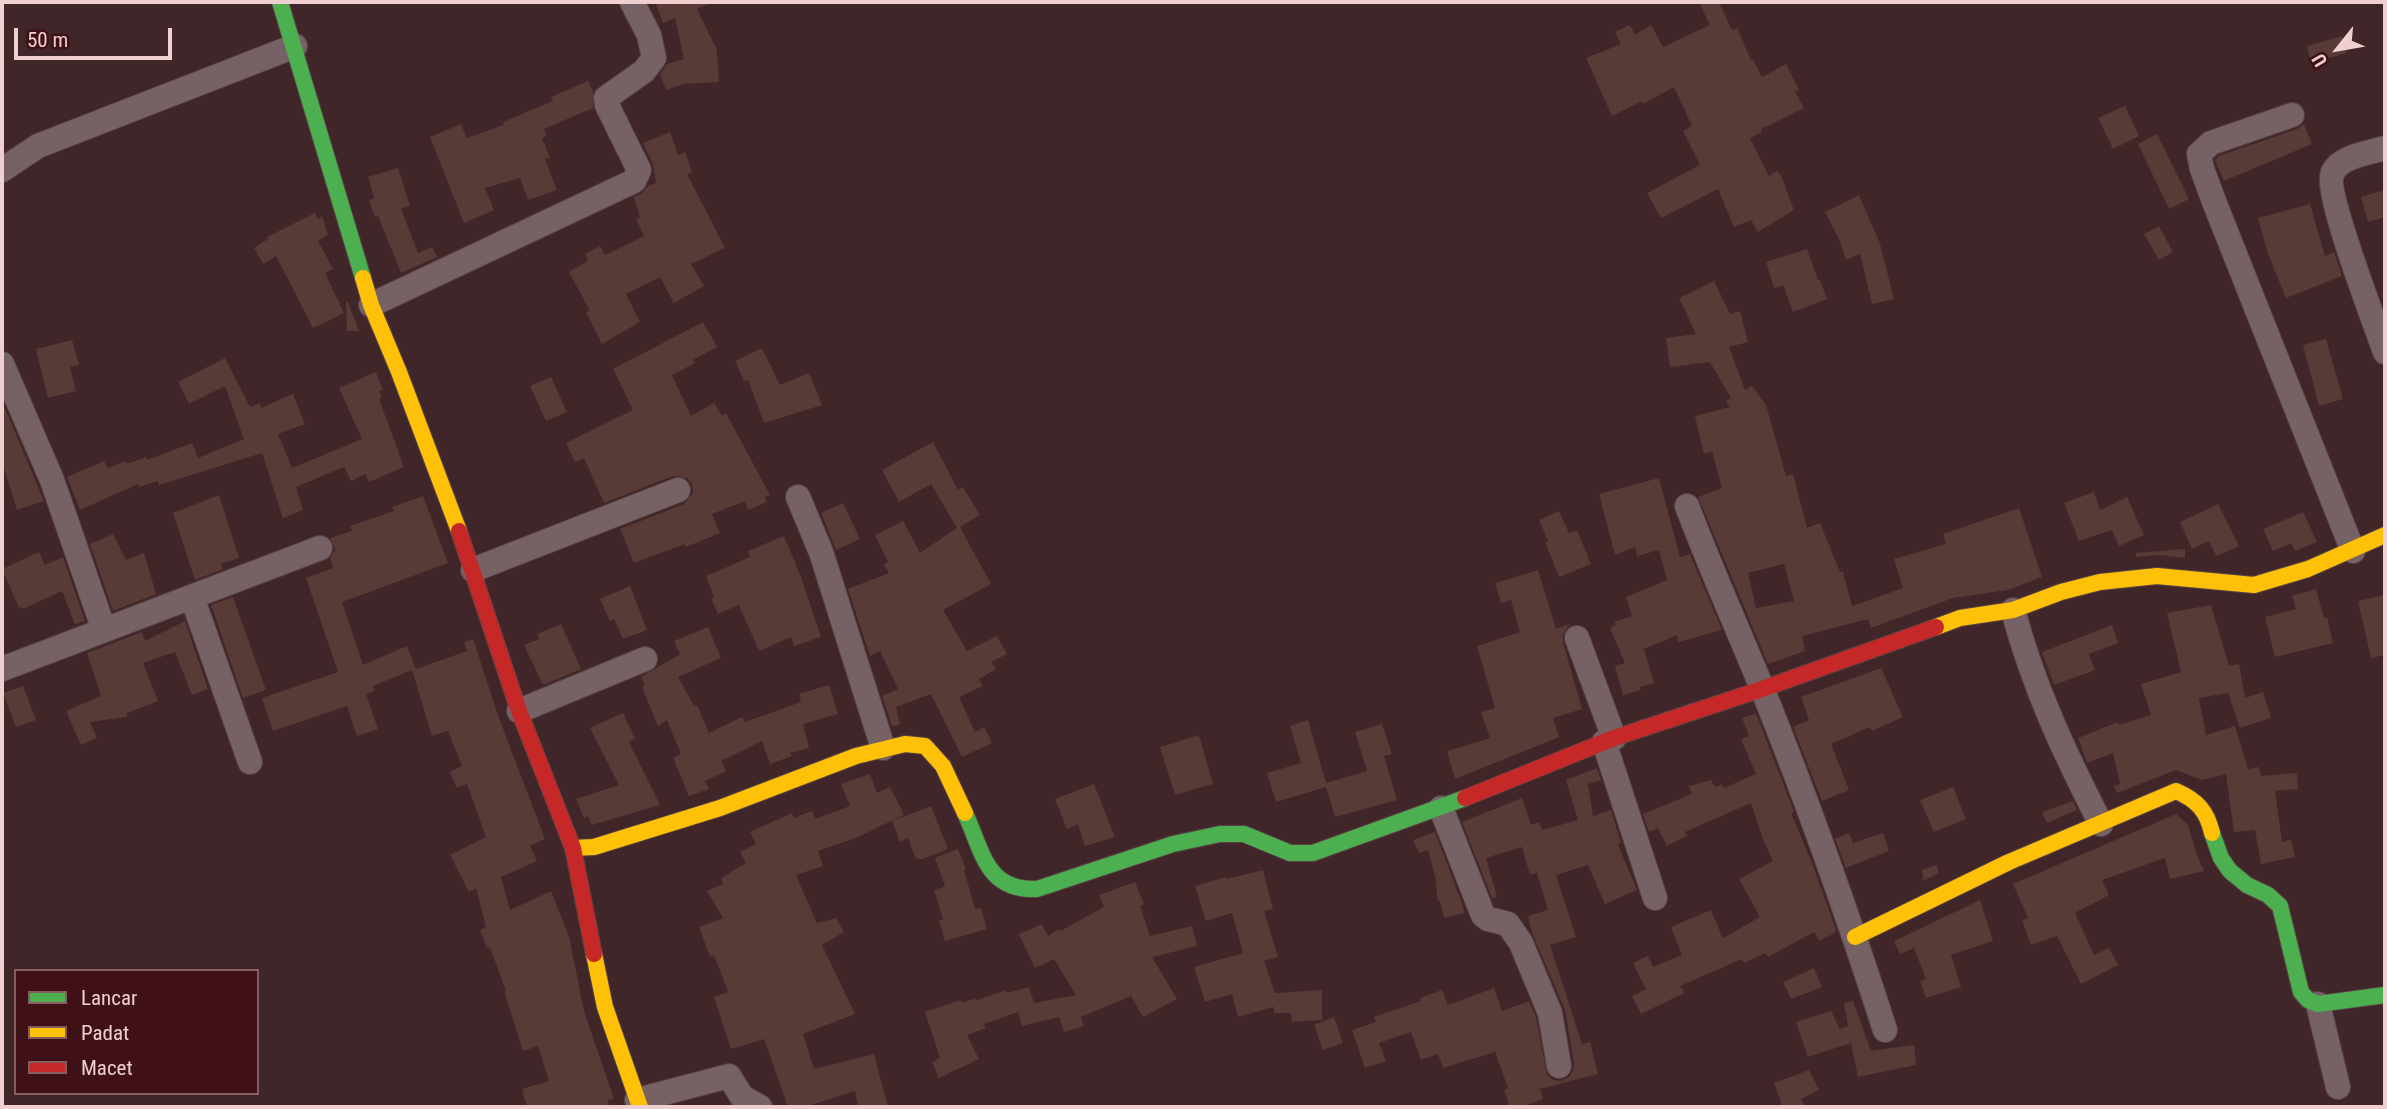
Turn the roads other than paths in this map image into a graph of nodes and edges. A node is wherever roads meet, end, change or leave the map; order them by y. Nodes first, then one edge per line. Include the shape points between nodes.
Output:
1 (280, 2) edge
2 (632, 2) edge
3 (295, 46) junction
4 (2292, 115) dead end
5 (2385, 148) edge
6 (2, 170) edge
7 (371, 305) junction
8 (2385, 352) edge
9 (2, 364) edge
10 (678, 490) dead end
11 (797, 498) dead end
12 (1687, 506) dead end
13 (2385, 536) edge
14 (320, 548) dead end
15 (2353, 551) junction
16 (472, 570) junction
17 (192, 597) junction
18 (2013, 610) junction
19 (104, 630) junction
20 (1577, 638) dead end
21 (645, 659) dead end
22 (2, 669) edge
23 (1762, 689) junction
24 (519, 711) junction
25 (1609, 740) junction
26 (883, 748) junction
27 (250, 762) dead end
28 (1441, 808) junction
29 (2101, 824) junction
30 (573, 848) junction
31 (1655, 898) dead end
32 (1855, 937) junction
33 (2385, 995) edge
34 (2318, 1004) junction
35 (1885, 1030) dead end
36 (1559, 1066) dead end
37 (2338, 1087) dead end
38 (639, 1104) edge
39 (760, 1107) edge

1 - 3 street
2 - 7 street via 649,35 653,58 644,71 606,98 639,170 638,177
3 - 6 street via 38,146
3 - 7 street
4 - 15 street via 2211,143 2199,154
5 - 8 street via 2340,162 2330,181
7 - 16 street
9 - 19 street via 52,480
10 - 16 street
11 - 26 street via 821,552
12 - 23 street
13 - 15 street
14 - 17 street
15 - 18 street via 2254,584 2157,576 2100,582
16 - 24 street
17 - 19 street
17 - 27 street
18 - 23 street via 1959,618
18 - 29 street via 2058,739
19 - 22 street
20 - 25 street
21 - 24 street
23 - 25 street
23 - 32 street
24 - 30 street
25 - 28 street
25 - 31 street
26 - 28 street via 925,746 943,766 992,873 1009,889 1018,890 1037,889 1196,836 1244,833 1291,854 1306,855
26 - 30 street via 720,808 594,847
28 - 36 street via 1483,915 1508,924 1521,943 1550,1013
29 - 32 street via 2009,862
29 - 34 street via 2176,791 2202,807 2209,817 2218,857 2280,906 2301,992
30 - 38 street via 605,1007
32 - 35 street
33 - 34 street
34 - 37 street
38 - 39 street via 729,1076 742,1097

